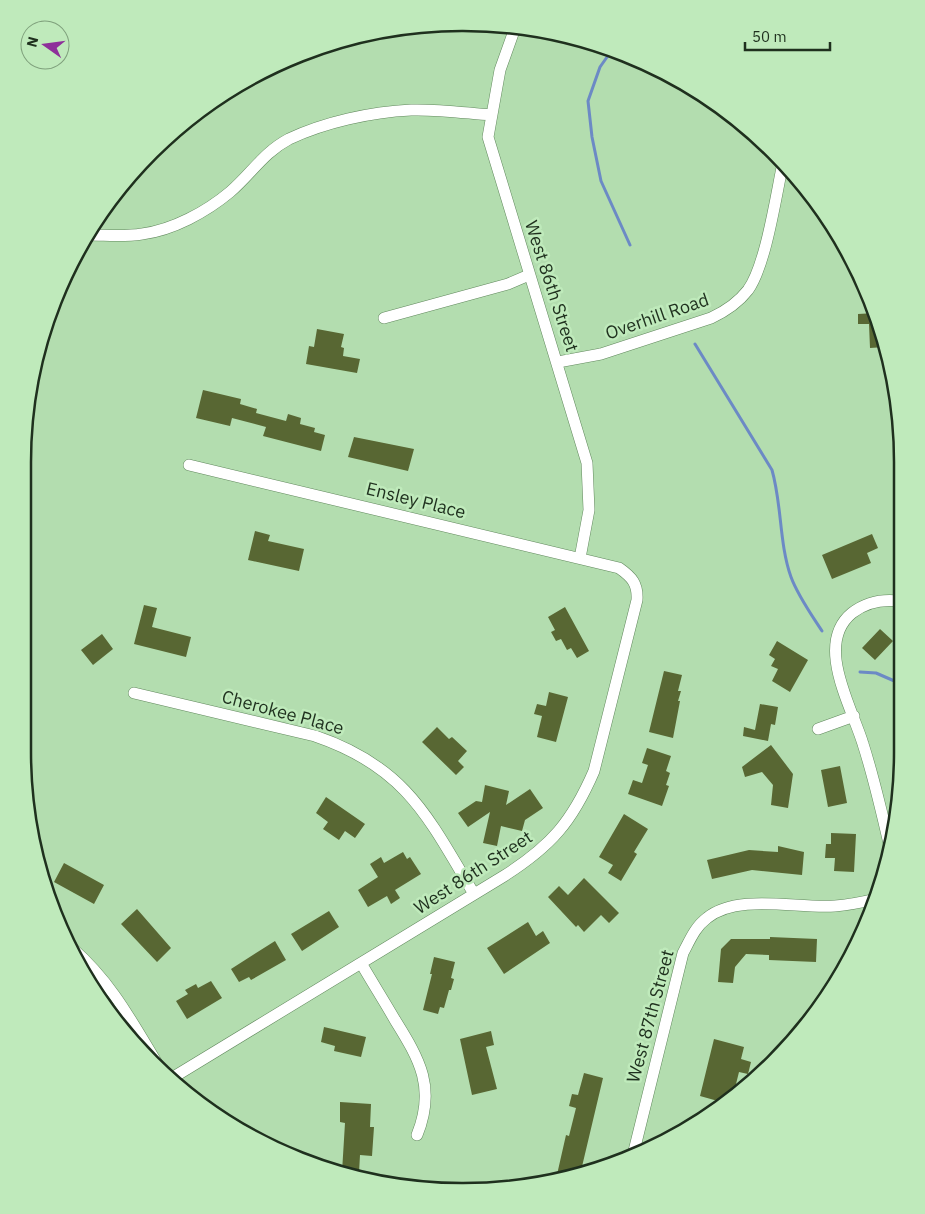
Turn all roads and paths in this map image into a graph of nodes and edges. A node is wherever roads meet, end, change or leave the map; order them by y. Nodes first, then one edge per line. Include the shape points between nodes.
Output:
1 (513, 34) edge
2 (491, 115) junction
3 (781, 172) edge
4 (96, 235) edge
5 (529, 275) junction
6 (384, 318) dead end
7 (558, 362) junction
8 (189, 465) dead end
9 (580, 558) junction
10 (632, 577) joint
11 (894, 601) edge
12 (134, 694) dead end
13 (854, 716) junction
14 (818, 729) dead end
15 (886, 831) edge
16 (474, 894) junction
17 (867, 900) edge
18 (85, 959) edge
19 (361, 963) junction
20 (143, 1041) edge
21 (177, 1075) edge
22 (417, 1135) dead end
23 (635, 1147) edge

1 - 2 street, West 86th Street via 500,70
2 - 4 street via 411,110 366,116 316,129 271,150 230,191 191,217 140,235
2 - 5 street, West 86th Street via 488,137
3 - 7 street, Overhill Road via 757,272 738,302 711,318 601,354
5 - 6 street via 508,284
5 - 7 street, West 86th Street
7 - 9 street, West 86th Street via 587,463 589,510
8 - 9 street, Ensley Place
9 - 10 street, Ensley Place via 619,568
10 - 16 street, West 86th Street via 638,590 637,600 602,747 584,796 548,844 532,858
11 - 13 street via 875,601 859,608 842,625 835,643 834,655
12 - 16 street, Cherokee Place via 315,736 342,745 372,761 408,792 425,814
13 - 14 street
13 - 15 street
16 - 19 street, West 86th Street
17 - 23 street, West 87th Street via 834,906 737,905 720,910 695,930 683,953
18 - 20 street via 110,987
19 - 21 street, West 86th Street
19 - 22 street via 411,1047 423,1074 425,1104

